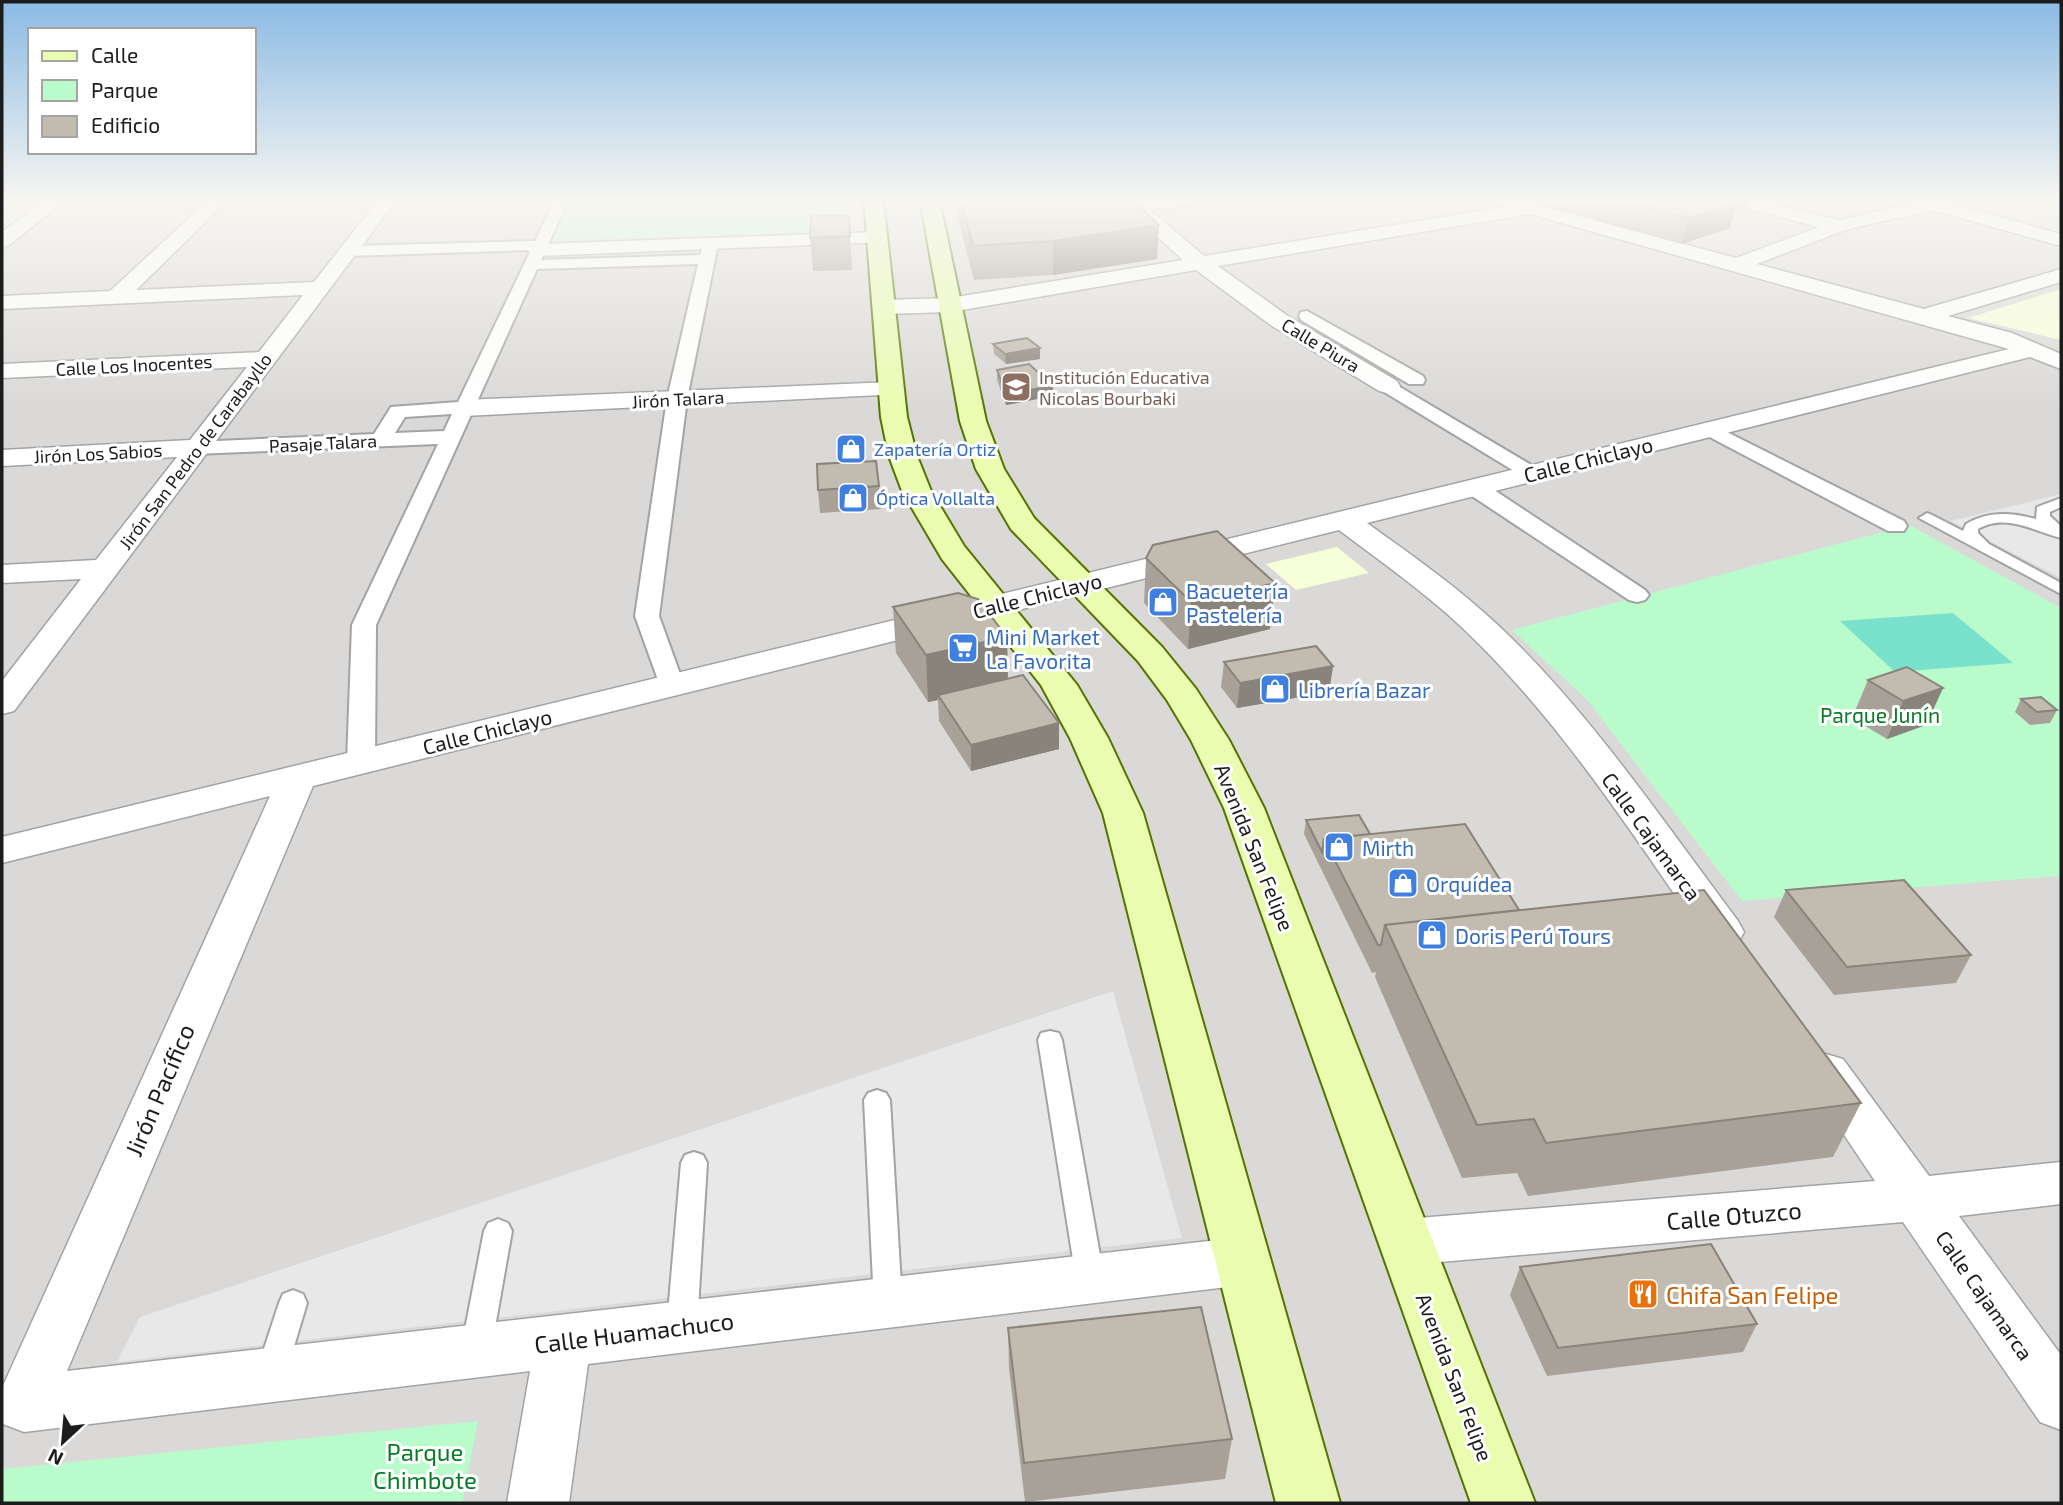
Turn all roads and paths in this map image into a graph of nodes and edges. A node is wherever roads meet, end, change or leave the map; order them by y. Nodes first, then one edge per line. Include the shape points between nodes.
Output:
1 (145, 269) edge
2 (334, 269) edge
3 (529, 269) edge
4 (704, 269) edge
5 (880, 269) edge
6 (943, 269) edge
7 (1156, 269) edge
8 (1208, 269) edge
9 (1752, 269) edge
10 (2061, 275) edge
11 (319, 288) junction
12 (116, 297) junction
13 (2, 302) edge
14 (950, 305) junction
15 (884, 307) junction
16 (1307, 316) dead end
17 (1924, 316) junction
18 (2032, 346) edge
19 (265, 359) junction
20 (2061, 362) edge
21 (2, 371) edge
22 (1416, 380) dead end
23 (1388, 386) joint
24 (891, 389) junction
25 (677, 399) junction
26 (464, 408) junction
27 (1709, 429) junction
28 (451, 437) junction
29 (381, 440) junction
30 (195, 449) junction
31 (2, 458) edge
32 (1531, 473) junction
33 (1474, 487) junction
34 (2061, 502) edge
35 (1927, 518) dead end
36 (1343, 519) junction
37 (1896, 526) dead end
38 (2061, 532) edge
39 (1988, 550) junction
40 (105, 569) junction
41 (2, 574) edge
42 (1082, 584) junction
43 (2061, 589) edge
44 (1637, 595) dead end
45 (995, 605) junction
46 (671, 685) junction
47 (2, 704) edge
48 (361, 762) junction
49 (298, 777) junction
50 (2, 850) edge
51 (1747, 965) edge
52 (1050, 1040) dead end
53 (1804, 1044) edge
54 (877, 1100) dead end
55 (694, 1163) dead end
56 (2061, 1183) edge
57 (1919, 1199) junction
58 (498, 1231) dead end
59 (1406, 1242) junction
60 (1244, 1261) junction
61 (1091, 1279) junction
62 (293, 1303) dead end
63 (888, 1303) junction
64 (682, 1326) junction
65 (563, 1341) junction
66 (476, 1351) junction
67 (270, 1375) junction
68 (2061, 1402) edge
69 (24, 1404) joint
70 (538, 1503) edge
71 (1308, 1503) edge
72 (1503, 1503) edge

1 - 12 street
2 - 11 street, Jirón San Pedro de Carabayllo
3 - 26 street
4 - 25 street
5 - 15 main road
6 - 14 main road, Avenida San Felipe
7 - 14 street
8 - 23 street, Calle Piura via 1280,321
9 - 17 street
10 - 17 street
11 - 12 street
11 - 19 street, Jirón San Pedro de Carabayllo
12 - 13 street
14 - 15 street
14 - 42 main road, Avenida San Felipe via 973,421 990,468 1022,523
15 - 24 main road
16 - 22 street
17 - 18 street
18 - 20 street
18 - 27 street, Calle Chiclayo
19 - 21 street, Calle Los Inocentes
19 - 30 street, Jirón San Pedro de Carabayllo
23 - 32 street, Calle Piura
24 - 25 street, Jirón Talara
24 - 45 main road via 900,451 922,505 943,541
25 - 26 street, Jirón Talara
25 - 46 street via 647,616
26 - 28 street
26 - 29 street via 398,411
27 - 32 street, Calle Chiclayo
27 - 37 street
28 - 29 street, Pasaje Talara
28 - 48 street via 364,625
29 - 30 street, Pasaje Talara
30 - 31 street, Jirón Los Sabios
30 - 40 street, Jirón San Pedro de Carabayllo
32 - 33 street, Calle Chiclayo
33 - 36 street, Calle Chiclayo
33 - 44 street
34 - 38 lane via 2042,510 2042,517
35 - 39 lane
36 - 42 street, Calle Chiclayo
36 - 51 street, Calle Cajamarca via 1489,635 1568,720
38 - 39 lane via 2015,520 1978,522 1970,534
39 - 43 lane
40 - 41 street
40 - 47 street, Jirón San Pedro de Carabayllo
42 - 45 street, Calle Chiclayo
42 - 59 main road, Avenida San Felipe via 1150,654 1210,740 1238,797
45 - 46 street, Calle Chiclayo
45 - 60 main road via 1048,669 1075,712 1123,813
46 - 48 street, Calle Chiclayo
48 - 49 street, Calle Chiclayo
49 - 50 street, Calle Chiclayo
49 - 69 street, Jirón Pacífico
52 - 61 lane
53 - 57 street, Calle Cajamarca
54 - 63 lane
55 - 64 lane
56 - 57 street, Calle Otuzco
57 - 59 street, Calle Otuzco
57 - 68 street, Calle Cajamarca
58 - 66 lane
59 - 72 main road, Avenida San Felipe
60 - 61 street, Calle Huamachuco
60 - 71 main road
61 - 63 street, Calle Huamachuco
62 - 67 lane
63 - 64 street, Calle Huamachuco
64 - 65 street, Calle Huamachuco
65 - 66 street, Calle Huamachuco
65 - 70 street
66 - 67 street, Calle Huamachuco
67 - 69 street, Calle Huamachuco

